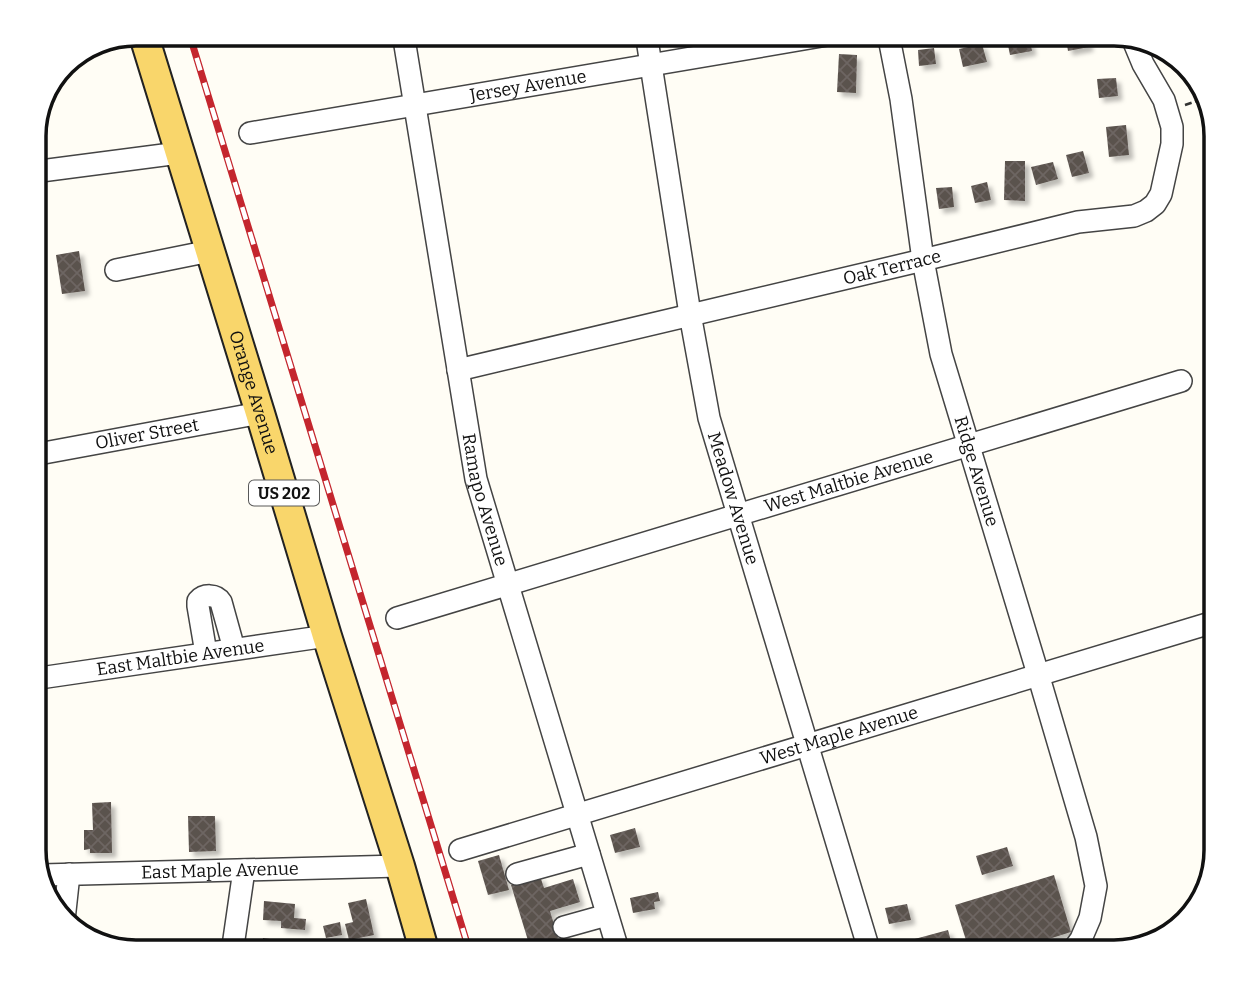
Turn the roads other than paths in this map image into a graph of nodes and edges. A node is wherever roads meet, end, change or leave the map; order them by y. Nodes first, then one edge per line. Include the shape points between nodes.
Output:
1 (147, 45) edge
2 (406, 45) edge
3 (648, 45) edge
4 (769, 45) edge
5 (890, 45) edge
6 (1136, 48) edge
7 (650, 64) junction
8 (414, 105) junction
9 (250, 132) dead end
10 (179, 153) junction
11 (46, 170) edge
12 (210, 251) junction
13 (923, 260) junction
14 (116, 270) dead end
15 (690, 314) junction
16 (458, 370) junction
17 (1181, 381) dead end
18 (260, 413) junction
19 (968, 446) junction
20 (46, 453) edge
21 (738, 514) junction
22 (508, 583) junction
23 (397, 618) dead end
24 (1204, 625) edge
25 (327, 636) junction
26 (234, 649) junction
27 (206, 653) junction
28 (1038, 674) junction
29 (46, 677) edge
30 (807, 744) junction
31 (577, 815) junction
32 (460, 850) dead end
33 (589, 854) junction
34 (400, 866) junction
35 (244, 870) junction
36 (69, 874) junction
37 (517, 874) dead end
38 (49, 875) edge
39 (65, 907) edge
40 (607, 915) junction
41 (564, 927) dead end
42 (234, 940) edge
43 (421, 940) edge
44 (615, 940) edge
45 (866, 940) edge
46 (1080, 940) edge

1 - 10 main road, Orange Avenue / US 202
2 - 8 street, Ramapo Avenue
3 - 7 street, Meadow Avenue
4 - 7 street, Jersey Avenue
5 - 13 street, Ridge Avenue
6 - 13 street, Oak Terrace via 1164,100 1171,127 1172,144 1155,204 1134,216 1078,222
7 - 8 street, Jersey Avenue
7 - 15 street, Meadow Avenue
8 - 9 street, Jersey Avenue
8 - 16 street, Ramapo Avenue
10 - 11 street
10 - 12 main road, Orange Avenue / US 202
12 - 14 street
12 - 18 main road, Orange Avenue / US 202
13 - 15 street, Oak Terrace
13 - 19 street, Ridge Avenue via 941,354
15 - 16 street, Oak Terrace
15 - 21 street, Meadow Avenue via 709,418
16 - 22 street, Ramapo Avenue via 476,479
17 - 19 street, West Maltbie Avenue
18 - 20 street, Oliver Street
18 - 25 main road, Orange Avenue / US 202
19 - 21 street, West Maltbie Avenue
19 - 28 street, Ridge Avenue
21 - 22 street, West Maltbie Avenue
21 - 30 street, Meadow Avenue
22 - 23 street, West Maltbie Avenue
22 - 31 street, Ramapo Avenue
24 - 28 street, West Maple Avenue
25 - 26 street, East Maltbie Avenue
25 - 34 main road, Orange Avenue / US 202
26 - 27 street, East Maltbie Avenue
26 - 27 street via 221,602 205,596 198,606
27 - 29 street, East Maltbie Avenue
28 - 30 street, West Maple Avenue
28 - 46 street, Ridge Avenue via 1096,886
30 - 31 street, West Maple Avenue
30 - 45 street, Meadow Avenue
31 - 32 street, West Maple Avenue
31 - 33 street, Ramapo Avenue
33 - 37 street
33 - 40 street, Ramapo Avenue
34 - 35 street, East Maple Avenue
34 - 43 main road, Orange Avenue / US 202
35 - 36 street, East Maple Avenue
35 - 42 street
36 - 38 street, East Maple Avenue
36 - 39 street
40 - 41 street
40 - 44 street, Ramapo Avenue

